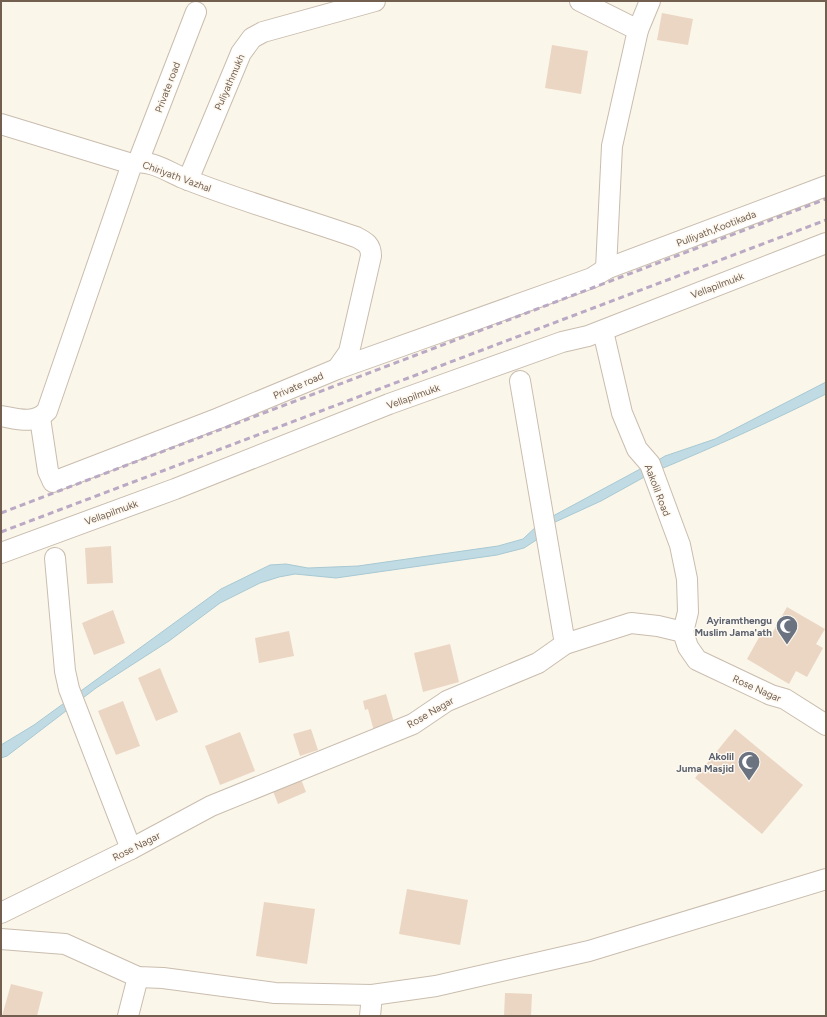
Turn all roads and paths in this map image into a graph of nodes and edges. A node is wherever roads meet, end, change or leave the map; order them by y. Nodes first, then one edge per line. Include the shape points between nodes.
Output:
1 (375, 1) edge
2 (580, 1) edge
3 (650, 1) edge
4 (196, 12) dead end
5 (638, 30) junction
6 (1, 124) edge
7 (135, 163) junction
8 (188, 180) junction
9 (826, 186) edge
10 (826, 243) edge
11 (606, 269) junction
12 (603, 330) junction
13 (338, 369) junction
14 (520, 381) dead end
15 (1, 416) edge
16 (40, 418) junction
17 (1, 552) edge
18 (55, 558) dead end
19 (683, 632) junction
20 (565, 644) junction
21 (826, 725) edge
22 (131, 848) junction
23 (826, 879) edge
24 (1, 913) edge
25 (1, 939) edge
26 (138, 977) junction
27 (372, 995) junction
28 (128, 1016) edge
29 (370, 1016) edge

1 - 8 street, Puliyathmukh via 264,32 252,38 241,53
2 - 5 street
3 - 5 street
4 - 7 street, Private road
5 - 11 street via 612,146
6 - 7 street
7 - 8 street, Chiriyath Vazhal via 146,163
7 - 16 street, Chiriyath Vazhal via 52,397 46,412
8 - 13 street, Chiriyath Vazhal via 366,242 371,249 371,256 349,352
9 - 11 street, Pulliyath,Kootikada
10 - 12 street, Vellapilmukk
11 - 13 street, Private road via 592,278
12 - 17 street, Vellapilmukk via 562,342 389,404 175,489
12 - 19 street, Aakolil Road via 622,413 637,448 650,464 680,545 687,579 688,612
13 - 16 street, Private road via 53,482 48,471
14 - 20 street
15 - 16 street via 28,421
18 - 22 street via 69,690
19 - 20 street, Rose Nagar via 631,623
19 - 21 street, Rose Nagar via 697,660 771,695 785,699
20 - 22 street, Rose Nagar via 538,663 447,701 413,724 211,806
22 - 24 street, Rose Nagar
23 - 27 street via 589,952 436,986
25 - 26 street via 65,944
26 - 27 street via 275,993
26 - 28 street
27 - 29 street

